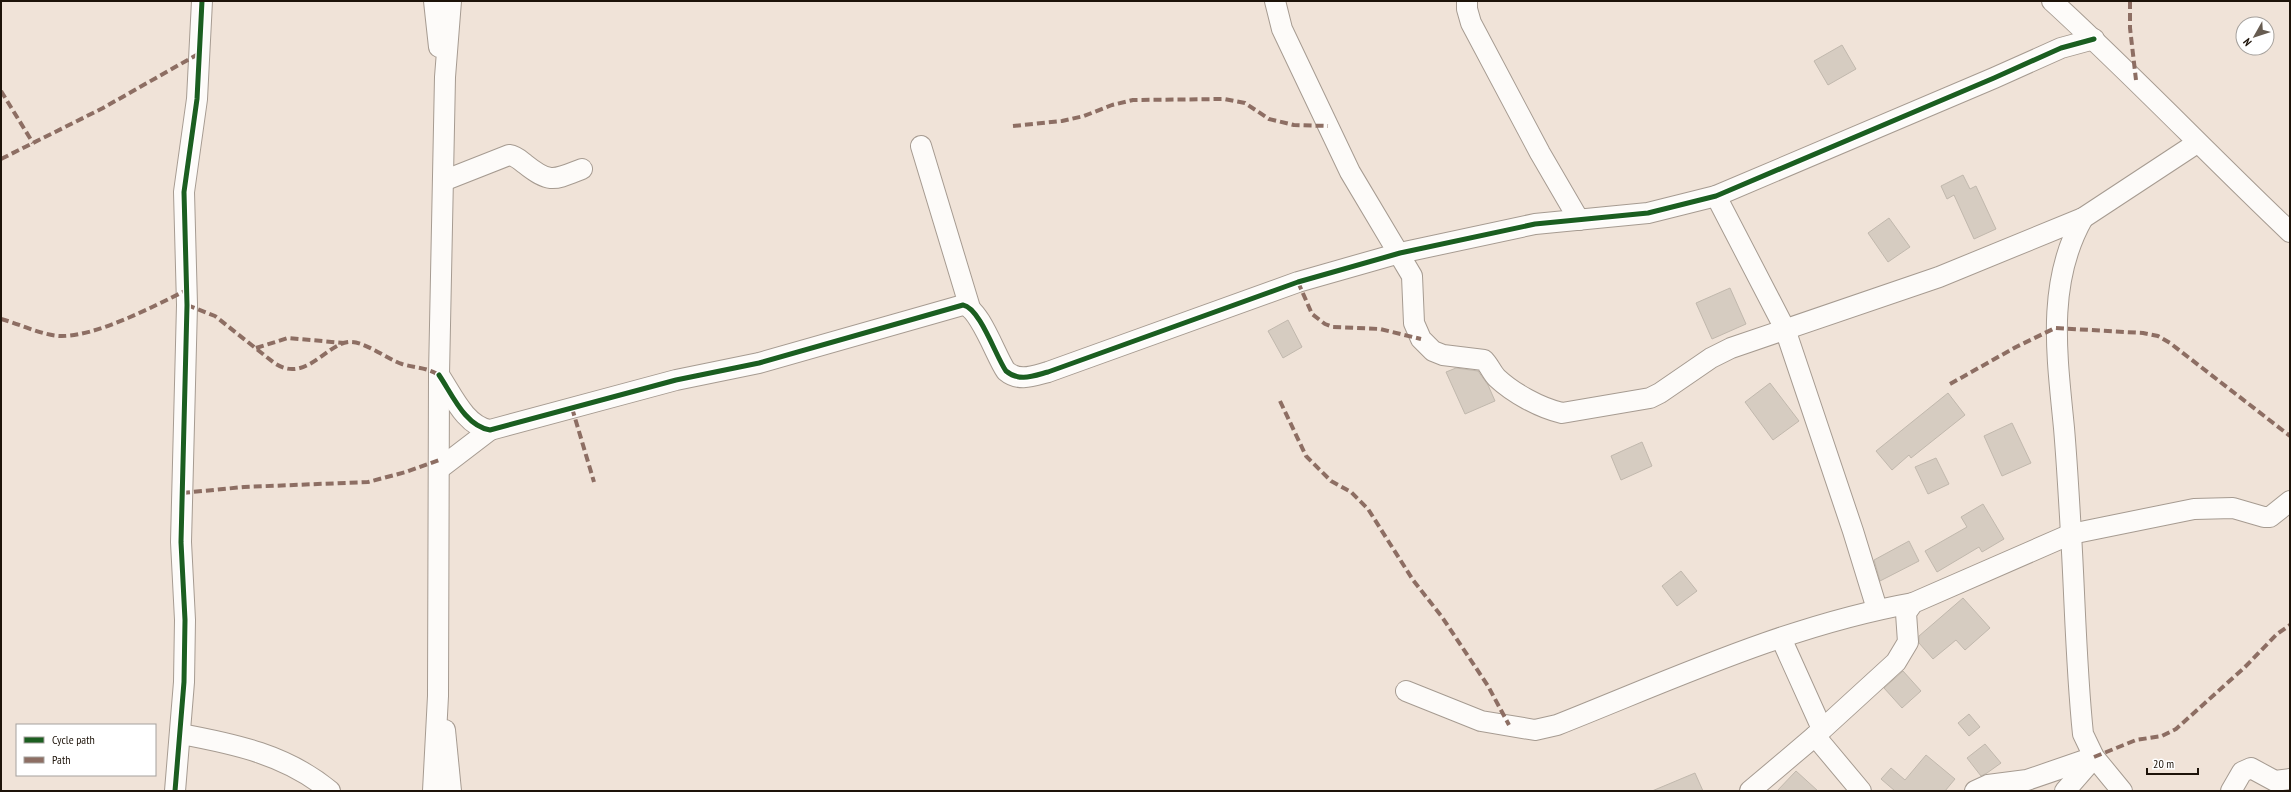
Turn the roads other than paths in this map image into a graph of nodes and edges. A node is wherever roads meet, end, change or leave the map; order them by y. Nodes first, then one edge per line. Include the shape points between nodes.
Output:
1 (202, 1) edge
2 (434, 1) edge
3 (451, 1) edge
4 (1275, 1) edge
5 (1467, 1) edge
6 (2052, 1) edge
7 (2094, 40) junction
8 (445, 77) junction
9 (2197, 143) junction
10 (921, 146) dead end
11 (582, 169) dead end
12 (443, 181) junction
13 (1716, 196) junction
14 (2084, 218) junction
15 (1579, 220) junction
16 (2290, 232) edge
17 (1400, 253) junction
18 (970, 308) junction
19 (1785, 329) junction
20 (439, 375) junction
21 (490, 430) junction
22 (439, 469) junction
23 (2290, 501) edge
24 (2071, 534) junction
25 (1913, 603) junction
26 (1877, 609) junction
27 (1781, 638) junction
28 (1406, 691) dead end
29 (438, 696) junction
30 (1819, 733) junction
31 (181, 734) junction
32 (2094, 757) junction
33 (2290, 779) edge
34 (175, 791) edge
35 (330, 791) edge
36 (433, 791) edge
37 (451, 791) edge
38 (1750, 791) edge
39 (1861, 791) edge
40 (1975, 791) edge
41 (2065, 791) edge
42 (2122, 791) edge
43 (2231, 791) edge

1 - 31 street via 197,99 184,192 187,306 181,542 185,620
2 - 8 street
3 - 8 street
4 - 17 street via 1282,29 1347,165
5 - 15 street via 1471,23
6 - 7 street
7 - 9 street
7 - 13 street via 2061,48
8 - 12 street
9 - 14 street
9 - 16 street
10 - 18 street
11 - 12 street via 564,176 547,178 536,174 516,157 509,155
12 - 20 street
13 - 15 street via 1648,213
13 - 19 street
14 - 19 street via 1939,277
14 - 24 street via 2072,237 2058,292 2055,328
15 - 17 street via 1536,224
17 - 18 street via 1298,282 1029,377 1012,376 1006,371
17 - 19 street via 1414,282 1414,323 1421,339 1428,346 1452,357 1482,359 1496,377 1512,390 1550,410 1562,413 1650,398 1718,354
18 - 21 street via 963,306 758,363 676,380
19 - 26 street
20 - 21 street via 472,422
20 - 22 street
21 - 22 street
22 - 29 street
23 - 24 street via 2270,517 2232,508 2194,509
24 - 25 street
24 - 32 street via 2083,734
25 - 26 street
25 - 30 street via 1906,613 1908,642 1896,662
26 - 27 street
27 - 28 street via 1700,667 1557,725 1535,730 1481,721
27 - 30 street
29 - 36 street
29 - 37 street via 446,734
30 - 38 street
30 - 39 street
31 - 34 street
31 - 35 street via 218,741 280,759 301,770
32 - 40 street via 2028,780 1988,785
32 - 41 street
32 - 42 street
33 - 43 street via 2275,781 2251,768 2242,772

